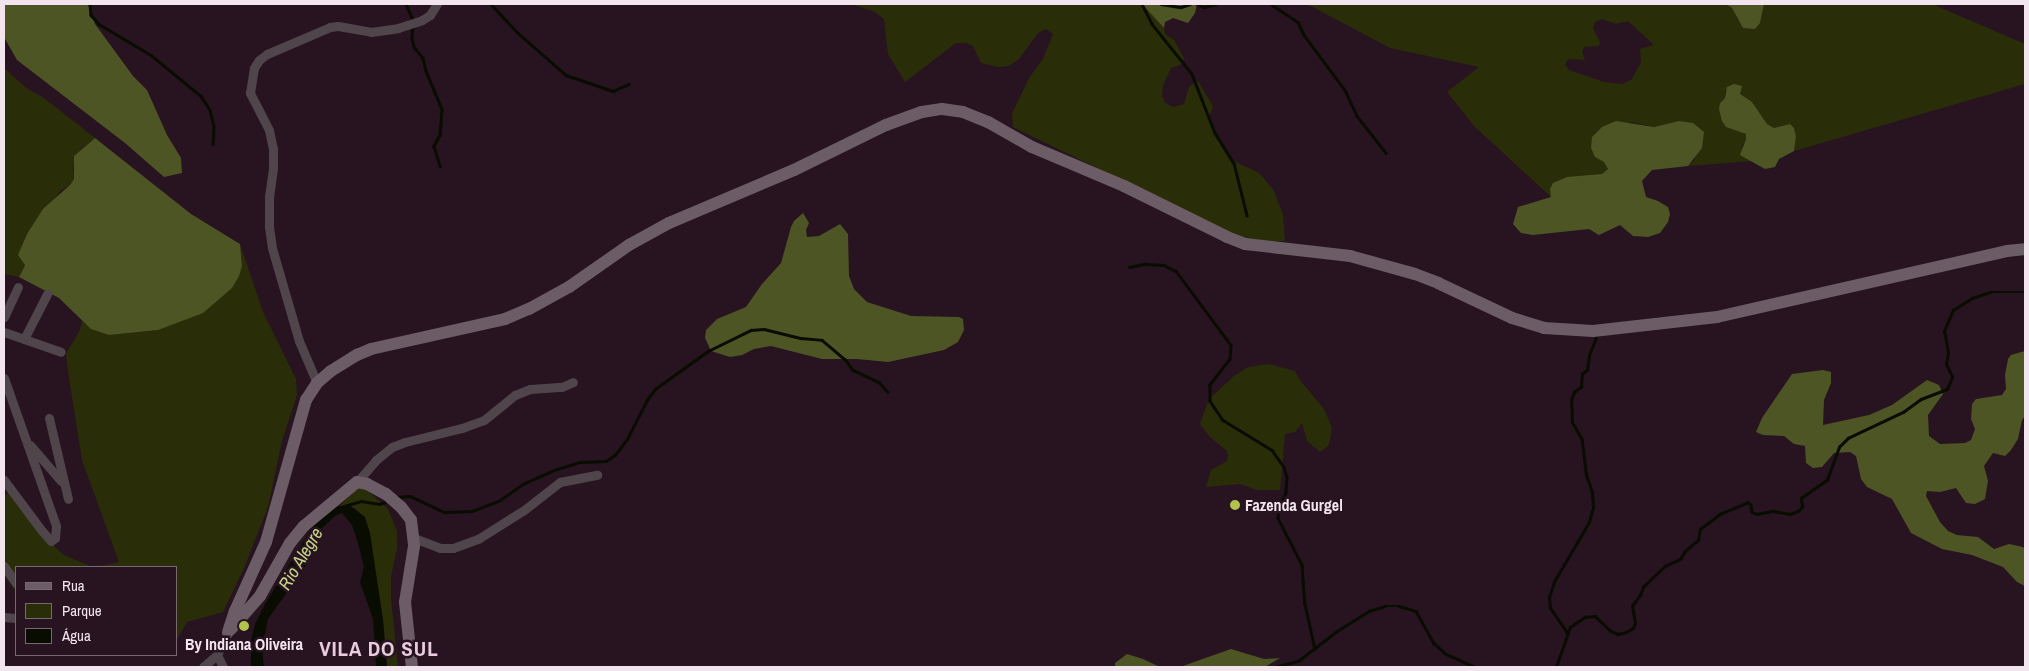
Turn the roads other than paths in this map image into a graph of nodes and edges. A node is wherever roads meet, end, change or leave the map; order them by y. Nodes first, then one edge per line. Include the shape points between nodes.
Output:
1 (437, 4) edge
2 (2025, 250) edge
3 (18, 287) dead end
4 (47, 294) dead end
5 (4, 318) edge
6 (4, 332) edge
7 (24, 339) junction
8 (60, 352) dead end
9 (4, 378) edge
10 (572, 382) dead end
11 (317, 383) junction
12 (49, 418) dead end
13 (26, 440) junction
14 (597, 475) dead end
15 (4, 480) edge
16 (357, 482) junction
17 (63, 483) junction
18 (68, 499) dead end
19 (414, 538) junction
20 (4, 566) edge
21 (15, 582) edge
22 (228, 632) junction
23 (217, 655) junction
24 (203, 667) edge
25 (223, 667) edge
26 (412, 667) edge

1 - 11 street via 422,20 398,28 371,32 330,26 267,54 254,68 250,93 268,130 273,149 269,196 272,248 299,341
2 - 11 street via 2007,251 1717,317 1593,331 1544,328 1512,318 1438,283 1359,258 1245,244 1124,186 1032,147 988,122 942,108 886,125 794,170 669,223 529,309 505,319 371,349 344,363
3 - 5 street
4 - 7 street
6 - 7 street
7 - 8 street
9 - 13 street
10 - 16 street via 562,387 530,389 515,395 484,420 392,447
11 - 22 street via 306,400 266,542
12 - 17 street
13 - 15 street via 56,526 51,541
13 - 17 street
14 - 19 street via 560,482 524,510 478,538 453,548 440,548
16 - 19 street via 386,494 401,507 411,520
16 - 22 street via 304,526 290,543 260,596
17 - 18 street
19 - 26 street via 405,602
20 - 21 street
22 - 23 street
23 - 24 street
23 - 25 street

